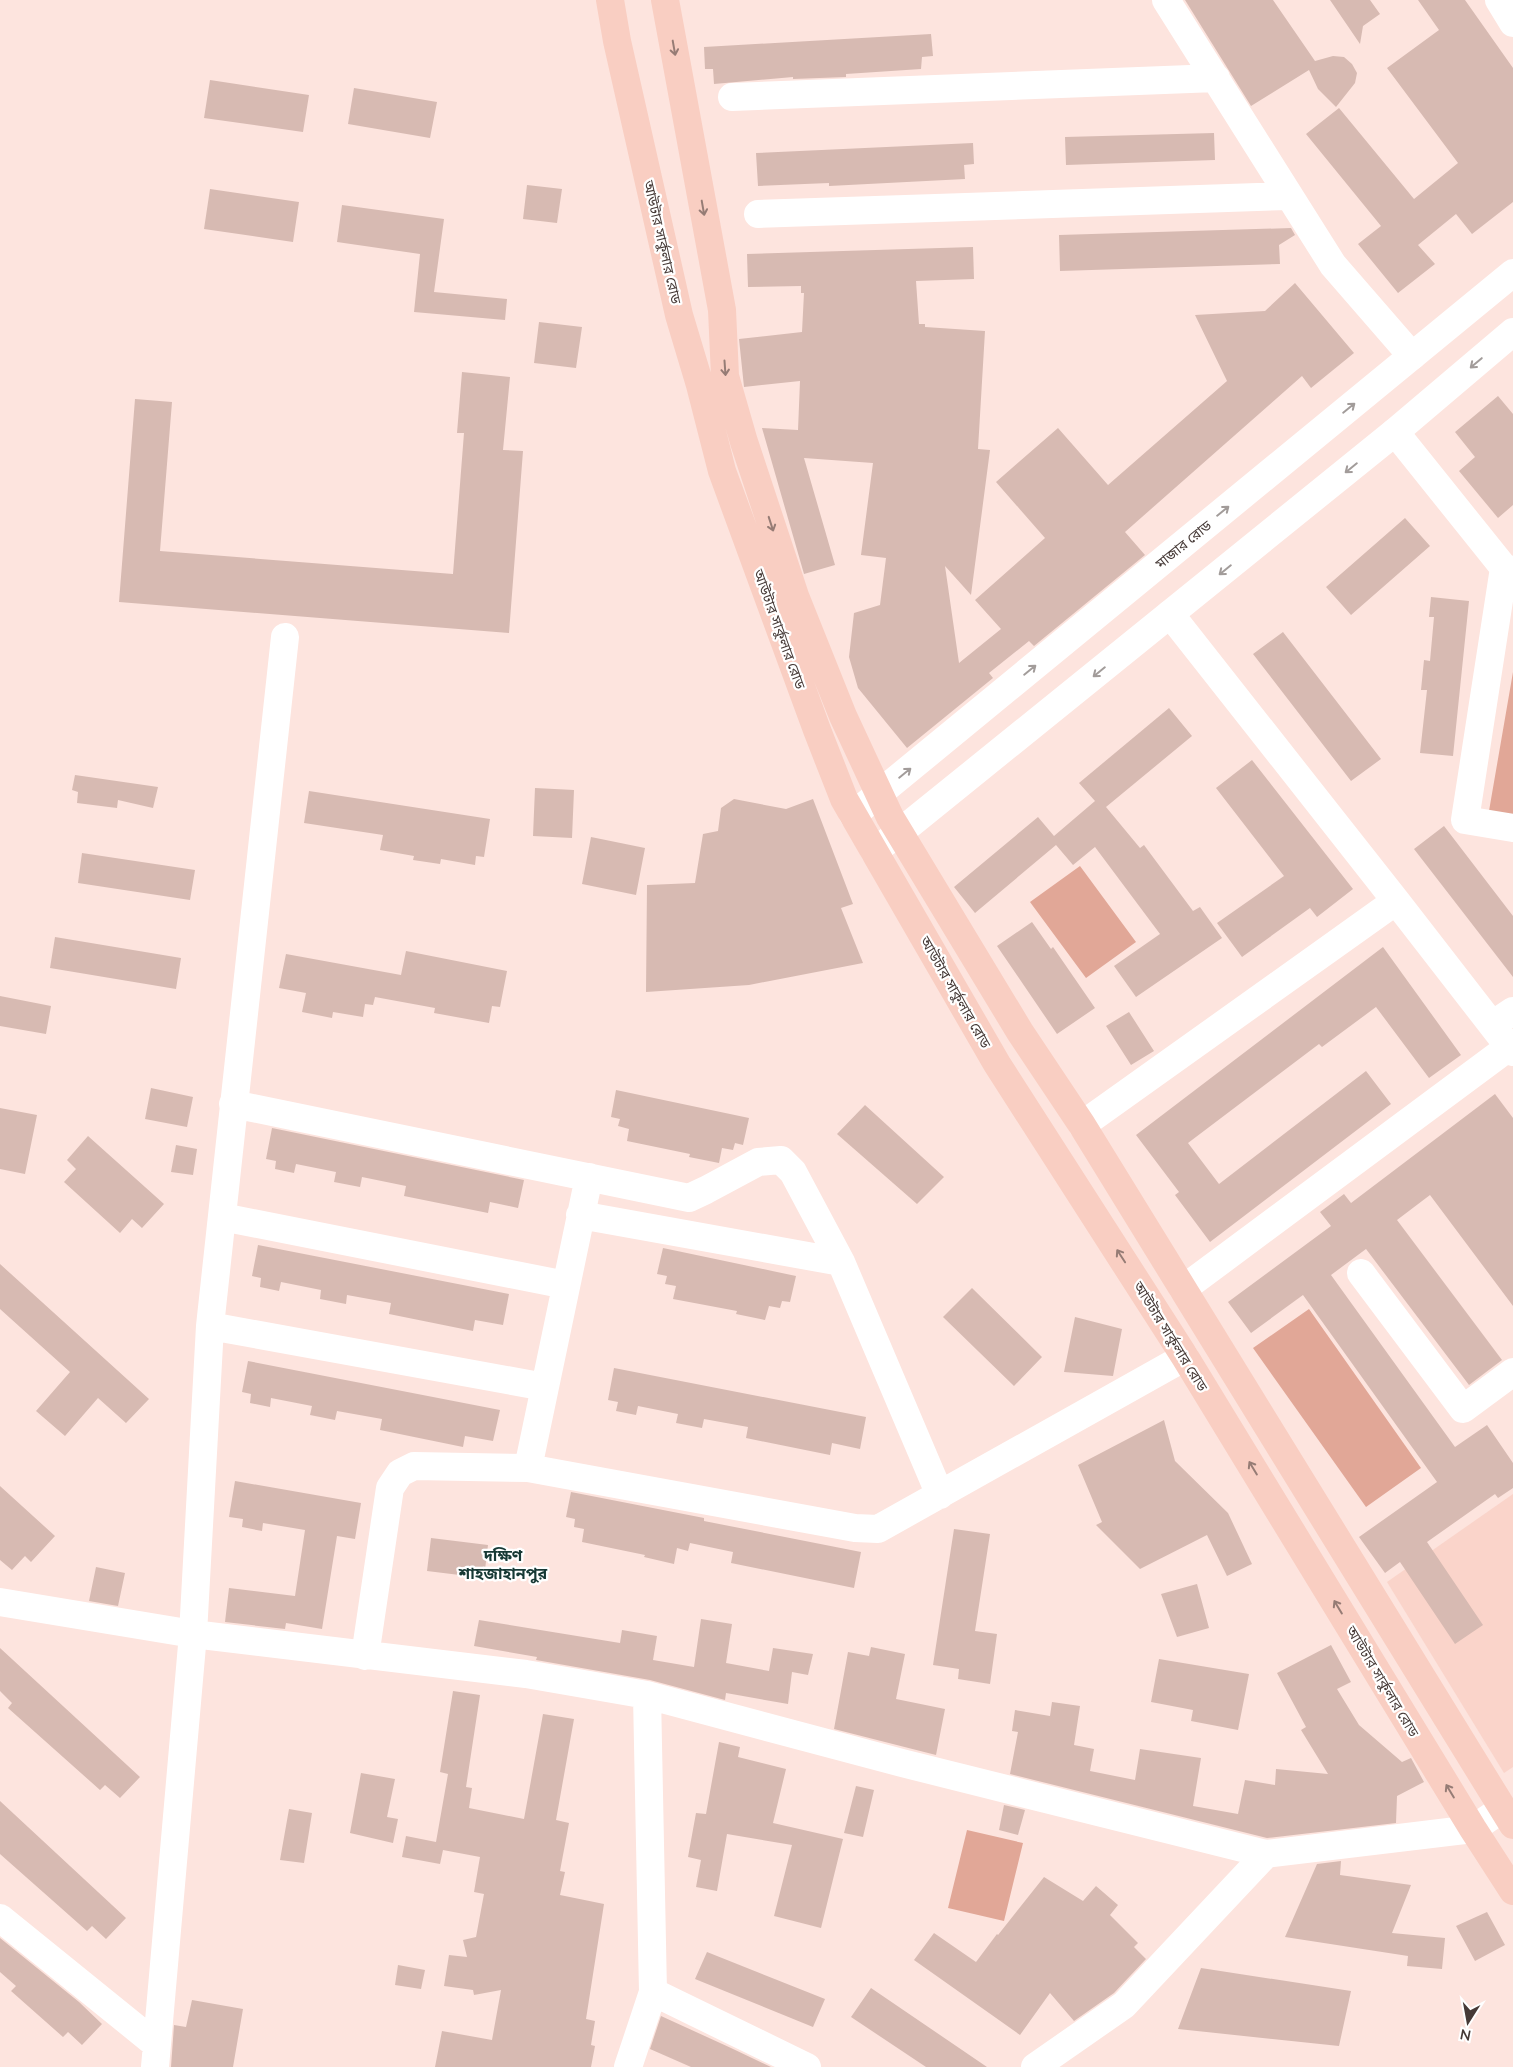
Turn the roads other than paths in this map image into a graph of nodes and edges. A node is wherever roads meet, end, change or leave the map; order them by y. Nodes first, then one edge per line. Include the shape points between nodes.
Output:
1 (610, 0) edge
2 (665, 0) edge
3 (1166, 0) edge
4 (1499, 0) edge
5 (1513, 23) edge
6 (1216, 78) junction
7 (732, 97) dead end
8 (1288, 196) junction
9 (758, 214) dead end
10 (1513, 273) edge
11 (1513, 332) edge
12 (1412, 356) junction
13 (1395, 432) junction
14 (1508, 569) edge
15 (1170, 614) junction
16 (284, 637) dead end
17 (878, 795) junction
18 (853, 815) junction
19 (1513, 828) edge
20 (899, 833) junction
21 (874, 851) junction
22 (1396, 901) junction
23 (1502, 1018) edge
24 (1511, 1049) edge
25 (234, 1104) junction
26 (1082, 1125) junction
27 (589, 1177) junction
28 (580, 1215) junction
29 (222, 1217) junction
30 (841, 1262) junction
31 (1360, 1273) dead end
32 (566, 1285) junction
33 (1183, 1289) junction
34 (210, 1326) junction
35 (1185, 1357) junction
36 (1513, 1372) edge
37 (545, 1387) junction
38 (528, 1468) junction
39 (940, 1495) junction
40 (0, 1602) edge
41 (193, 1634) junction
42 (365, 1656) junction
43 (647, 1695) junction
44 (1508, 1817) edge
45 (1473, 1829) junction
46 (1266, 1854) junction
47 (1513, 1891) edge
48 (0, 1918) edge
49 (653, 1992) junction
50 (156, 2056) edge
51 (628, 2067) edge
52 (807, 2067) edge
53 (1035, 2067) edge

1 - 18 main road, আউটার সার্কুলার রোড via 680,314 722,470 817,730
2 -> 17 main road, আউটার সার্কুলার রোড via 722,310 725,376 795,596
3 - 6 street
4 - 5 street
6 - 7 street
6 - 8 street
8 - 9 street
8 - 12 street via 1333,265
10 - 12 street, মাজার রোড
11 -> 13 street
17 -> 12 street, মাজার রোড
13 - 14 street
13 -> 15 street
14 - 19 street via 1465,820
15 -> 20 street
15 - 22 street
16 - 25 street
17 - 18 street, মাজার রোড
17 - 20 main road, আউটার সার্কুলার রোড
18 - 21 main road, আউটার সার্কুলার রোড
20 - 21 street
20 - 26 main road, আউটার সার্কুলার রোড via 1020,1032
35 -> 21 main road, আউটার সার্কুলার রোড via 997,1064
22 - 23 street
22 - 26 street
23 - 24 street
24 - 33 street
25 - 27 street
25 - 29 street
26 - 33 main road, আউটার সার্কুলার রোড
27 - 28 street
27 - 30 street via 689,1198 758,1162 781,1160 793,1172
28 - 30 street
28 - 32 street
29 - 32 street
29 - 34 street
30 - 39 street
31 - 36 street via 1463,1409
32 - 37 street
33 - 44 main road, আউটার সার্কুলার রোড
34 - 37 street
34 - 41 street
35 - 39 street
45 -> 35 main road, আউটার সার্কুলার রোড
37 - 38 street
38 - 39 street via 855,1528 878,1529
38 - 42 street via 414,1466 400,1473 390,1488
40 - 41 street
41 - 42 street
41 - 50 street
42 - 43 street via 526,1674
43 - 46 street
43 - 49 street
44 - 45 street
45 - 46 street
45 - 47 main road, আউটার সার্কুলার রোড
46 - 53 street via 1124,2005
48 - 50 street
49 - 51 street
49 - 52 street

